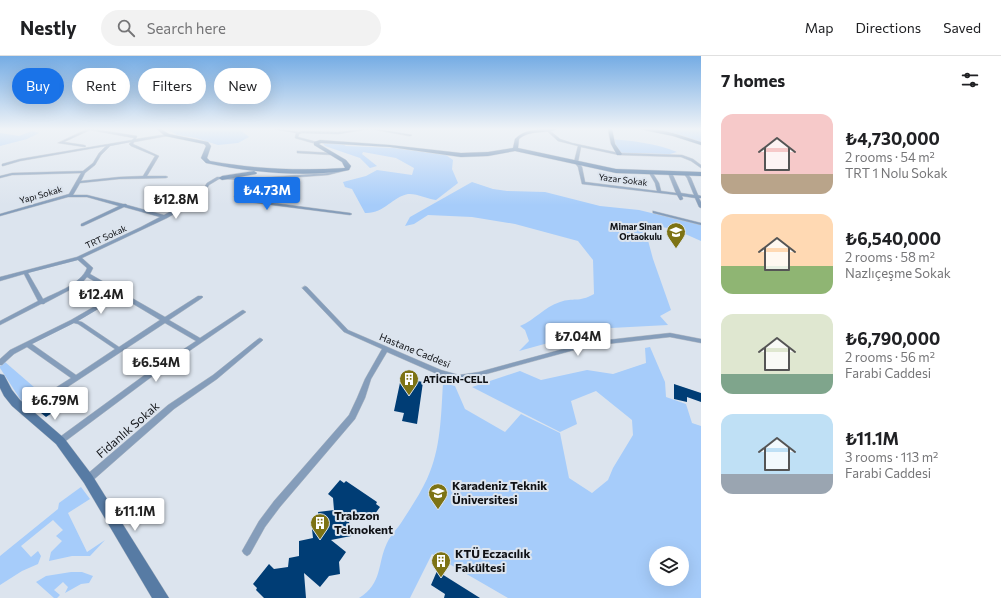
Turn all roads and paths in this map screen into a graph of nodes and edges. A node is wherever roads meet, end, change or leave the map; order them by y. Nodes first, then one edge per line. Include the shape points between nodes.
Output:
1 (51, 154) edge
2 (100, 154) edge
3 (153, 154) edge
4 (206, 154) edge
5 (332, 154) edge
6 (455, 154) edge
7 (480, 154) edge
8 (540, 154) edge
9 (578, 154) edge
10 (628, 154) edge
11 (576, 162) junction
12 (2, 165) edge
13 (701, 167) edge
14 (347, 169) junction
15 (281, 171) junction
16 (84, 172) junction
17 (651, 173) junction
18 (670, 173) junction
19 (8, 174) junction
20 (685, 174) junction
21 (701, 174) edge
22 (0, 177) edge
23 (145, 177) junction
24 (166, 177) dead end
25 (222, 178) junction
26 (257, 179) junction
27 (80, 182) junction
28 (659, 192) junction
29 (677, 193) junction
30 (69, 196) junction
31 (695, 196) junction
32 (701, 197) edge
33 (681, 199) dead end
34 (125, 205) junction
35 (701, 206) edge
36 (0, 210) edge
37 (656, 212) dead end
38 (7, 213) junction
39 (350, 214) dead end
40 (0, 215) edge
41 (165, 217) junction
42 (701, 224) edge
43 (83, 225) dead end
44 (79, 258) junction
45 (25, 272) junction
46 (87, 275) junction
47 (0, 279) edge
48 (305, 288) dead end
49 (120, 294) junction
50 (200, 297) dead end
51 (42, 302) junction
52 (242, 312) dead end
53 (73, 321) junction
54 (165, 321) junction
55 (0, 323) edge
56 (199, 340) junction
57 (260, 340) dead end
58 (701, 341) edge
59 (27, 344) junction
60 (385, 349) junction
61 (120, 350) junction
62 (0, 363) edge
63 (0, 378) edge
64 (76, 378) junction
65 (25, 411) junction
66 (60, 441) junction
67 (88, 479) junction
68 (247, 551) dead end
69 (160, 598) edge

1 - 12 street
2 - 16 street, Yapı Sokak via 94,164
3 - 23 street via 157,156
4 - 15 street via 204,158 208,162
5 - 14 street via 344,161
6 - 7 street
8 - 11 street
9 - 11 street
10 - 13 street via 682,156
11 - 17 street via 616,171
11 - 28 street, Yazar Sokak via 580,167 582,183
12 - 19 street via 9,168
14 - 15 street
14 - 26 street via 328,174
15 - 25 street
16 - 19 street
16 - 27 street, Yapı Sokak
17 - 18 street
17 - 28 street
18 - 20 street
18 - 29 street
19 - 22 street
20 - 21 street
20 - 31 street
23 - 24 street
23 - 27 street
25 - 26 street
25 - 41 street, TRT Sokak via 208,184 199,198
26 - 39 street via 240,188 236,197 242,200
27 - 30 street, Yapı Sokak
28 - 29 street, Yazar Sokak
29 - 31 street, Yazar Sokak
29 - 33 street
30 - 34 street via 87,196
30 - 38 street, Yapı Sokak
31 - 32 street, Yazar Sokak
31 - 35 street
34 - 41 street
34 - 43 street
36 - 38 street
37 - 42 street
38 - 40 street, Yapı Sokak
41 - 44 street, TRT Sokak
44 - 45 street, TRT Sokak
44 - 46 street via 90,268
45 - 47 street, TRT Sokak
45 - 51 street
46 - 49 street
46 - 51 street via 79,283
48 - 60 street, Hastane Caddesi via 346,331
49 - 53 street
49 - 54 street
50 - 54 street
51 - 55 street
52 - 56 street
53 - 59 street
53 - 61 street
54 - 56 street
54 - 61 street
56 - 66 street
57 - 67 street, Fidanlık Sokak via 171,407
58 - 60 street, Hastane Caddesi via 670,335 589,344 479,374 459,377 439,372
59 - 62 street via 12,352
59 - 64 street
60 - 68 street via 368,379 352,417 277,504
61 - 64 street
63 - 65 street via 8,393
64 - 65 street
65 - 66 street
66 - 67 street
67 - 69 street

